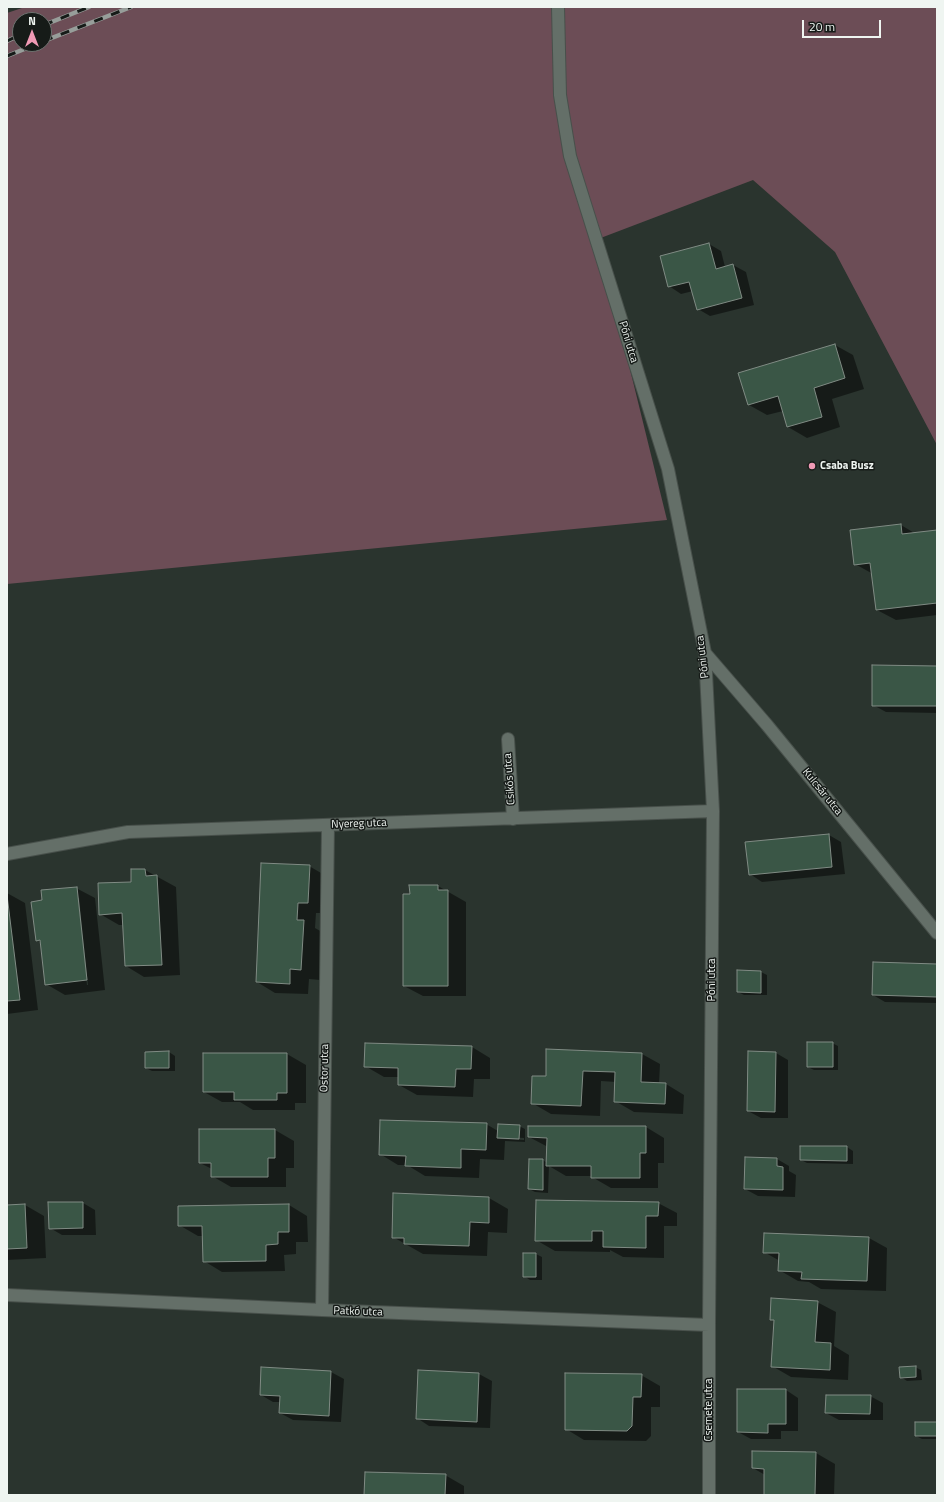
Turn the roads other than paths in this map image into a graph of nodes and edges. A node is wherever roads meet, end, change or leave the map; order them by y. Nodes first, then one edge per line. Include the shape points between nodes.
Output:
1 (558, 7) edge
2 (704, 653) junction
3 (508, 739) dead end
4 (713, 811) junction
5 (513, 819) junction
6 (328, 825) junction
7 (7, 854) edge
8 (937, 933) edge
9 (7, 1295) edge
10 (322, 1310) junction
11 (709, 1325) junction
12 (709, 1495) edge

1 - 2 street, Póni utca via 560,96 570,156 668,469
2 - 4 street, Póni utca
2 - 8 street, Kulcsár utca via 767,725
3 - 5 street, Csikós utca
4 - 5 street, Nyereg utca
4 - 11 street, Póni utca
5 - 6 street, Nyereg utca
6 - 7 street, Nyereg utca via 128,832
6 - 10 street, Ostor utca
9 - 10 street, Patkó utca
10 - 11 street, Patkó utca
11 - 12 street, Csemete utca

